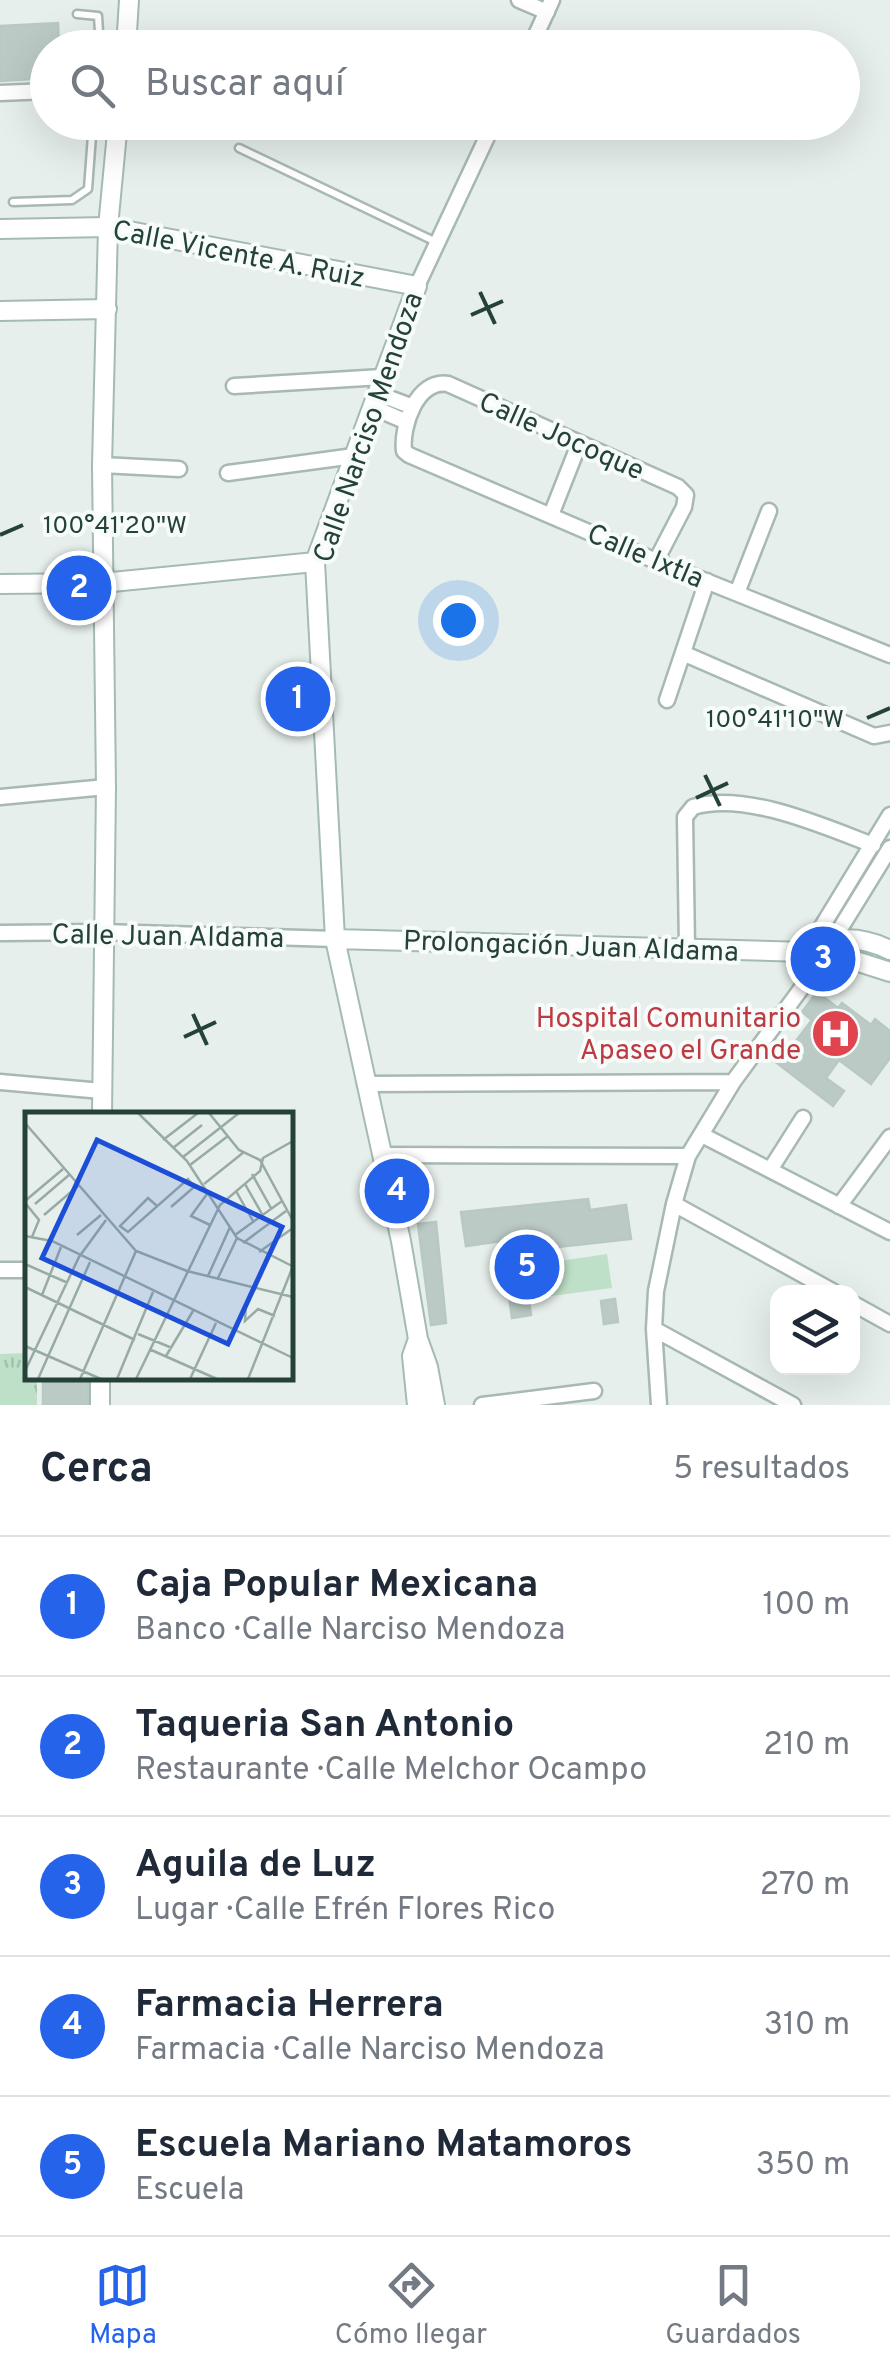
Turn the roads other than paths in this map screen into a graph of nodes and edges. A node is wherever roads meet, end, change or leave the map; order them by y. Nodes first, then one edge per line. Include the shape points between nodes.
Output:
1 (129, 0) edge
2 (520, 0) edge
3 (550, 6) edge
4 (77, 14) dead end
5 (99, 30) edge
6 (127, 30) edge
7 (539, 30) edge
8 (30, 92) edge
9 (0, 93) edge
10 (92, 140) edge
11 (116, 140) edge
12 (485, 140) edge
13 (240, 148) dead end
14 (13, 202) dead end
15 (108, 226) junction
16 (0, 229) edge
17 (437, 242) junction
18 (416, 286) junction
19 (108, 309) junction
20 (0, 311) edge
21 (234, 386) dead end
22 (377, 392) junction
23 (410, 414) junction
24 (578, 444) junction
25 (354, 456) junction
26 (102, 465) junction
27 (180, 469) dead end
28 (228, 473) dead end
29 (768, 511) dead end
30 (551, 515) junction
31 (656, 561) junction
32 (315, 562) junction
33 (707, 581) junction
34 (102, 583) junction
35 (0, 584) edge
36 (737, 593) junction
37 (684, 654) junction
38 (890, 655) edge
39 (667, 700) dead end
40 (890, 734) edge
41 (106, 786) junction
42 (0, 797) edge
43 (890, 815) edge
44 (872, 845) junction
45 (890, 848) edge
46 (102, 932) junction
47 (0, 934) edge
48 (336, 939) junction
49 (687, 948) junction
50 (890, 950) edge
51 (819, 954) junction
52 (890, 972) edge
53 (0, 1082) edge
54 (733, 1082) junction
55 (365, 1084) junction
56 (102, 1091) junction
57 (102, 1112) edge
58 (803, 1118) dead end
59 (702, 1135) junction
60 (890, 1137) edge
61 (382, 1155) junction
62 (688, 1156) junction
63 (770, 1170) junction
64 (674, 1204) junction
65 (839, 1206) junction
66 (890, 1232) edge
67 (821, 1285) edge
68 (860, 1307) edge
69 (890, 1324) edge
70 (654, 1329) junction
71 (418, 1339) junction
72 (594, 1390) dead end
73 (417, 1405) edge
74 (435, 1405) edge
75 (482, 1405) edge
76 (659, 1405) edge
77 (794, 1405) edge

1 - 6 street
2 - 3 street
3 - 7 street
4 - 5 lane via 98,16
8 - 9 street
10 - 14 lane via 88,188 72,200
11 - 15 street
12 - 17 street, Calle Narciso Mendoza
13 - 17 lane
15 - 16 street, Calle Vicente A. Ruiz
15 - 18 street, Calle Vicente A. Ruiz
15 - 19 street
17 - 18 street, Calle Narciso Mendoza
18 - 22 street, Calle Narciso Mendoza
19 - 20 street
19 - 26 street
21 - 22 street
22 - 23 street
22 - 25 street, Calle Narciso Mendoza
23 - 24 street, Calle Jocoque via 421,394 448,384
23 - 30 street, Calle Ixtla via 404,450
24 - 30 street
24 - 31 street, Calle Jocoque via 686,495
25 - 28 street
25 - 32 street, Calle Narciso Mendoza
26 - 27 street
26 - 34 street
29 - 36 street
30 - 31 street, Calle Ixtla
31 - 33 street, Calle Ixtla
32 - 34 street
32 - 48 street, Calle Narciso Mendoza
33 - 36 street, Calle Ixtla
33 - 37 street
34 - 35 street
34 - 41 street
36 - 38 street, Calle Ixtla
37 - 39 street
37 - 40 street via 874,736
41 - 42 street
41 - 46 street
43 - 44 street
44 - 49 street via 742,805 693,807 685,817
44 - 51 street
45 - 51 street
46 - 47 street, Calle Juan Aldama
46 - 48 street, Calle Juan Aldama
46 - 56 street
48 - 49 street, Prolongación Juan Aldama
48 - 55 street, Calle Narciso Mendoza
49 - 51 street, Prolongación Juan Aldama
50 - 51 street, Prolongación Juan Aldama via 864,940
51 - 52 street, Prolongación Juan Aldama
51 - 54 street
53 - 56 street
54 - 55 street
54 - 59 street
55 - 61 street, Calle Narciso Mendoza
56 - 57 street
58 - 63 street
59 - 62 street
59 - 63 street
60 - 65 street
61 - 62 street
61 - 71 street, Calle Narciso Mendoza
62 - 64 street
63 - 65 street
64 - 67 street
64 - 70 street
65 - 66 street
68 - 69 street
70 - 76 street
70 - 77 street
71 - 73 street, Calle Narciso Mendoza via 412,1356
71 - 74 street, Calle Narciso Mendoza
72 - 75 street

